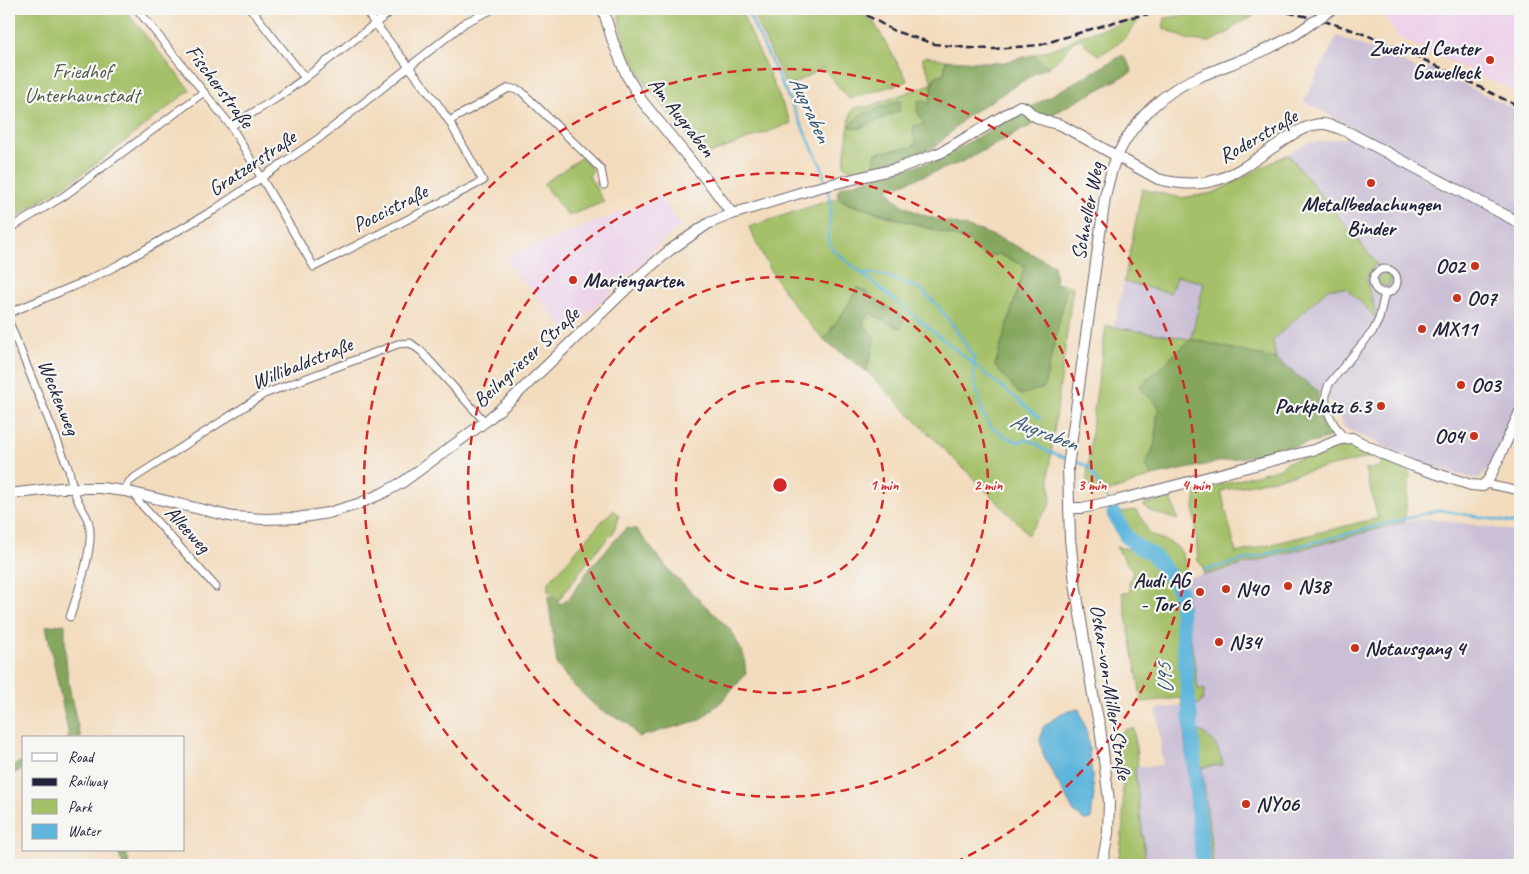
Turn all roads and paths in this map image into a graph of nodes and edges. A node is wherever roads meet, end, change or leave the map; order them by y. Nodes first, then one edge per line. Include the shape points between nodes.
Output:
1 (137, 9) edge
2 (250, 9) edge
3 (364, 9) edge
4 (394, 9) edge
5 (493, 9) edge
6 (603, 9) edge
7 (1332, 9) edge
8 (376, 23) junction
9 (410, 67) junction
10 (304, 78) junction
11 (204, 92) junction
12 (450, 121) junction
13 (231, 126) junction
14 (1116, 157) junction
15 (261, 179) junction
16 (604, 185) dead end
17 (732, 214) junction
18 (1520, 223) edge
19 (9, 230) edge
20 (314, 267) joint
21 (1385, 293) dead end
22 (9, 313) edge
23 (9, 322) edge
24 (1520, 412) edge
25 (485, 422) junction
26 (1344, 438) junction
27 (1486, 484) junction
28 (72, 488) junction
29 (1520, 491) edge
30 (130, 492) junction
31 (9, 494) edge
32 (1069, 508) junction
33 (216, 587) dead end
34 (70, 617) dead end
35 (1102, 865) edge

1 - 11 street, Fischerstraße
2 - 10 street
3 - 8 street
4 - 8 street
5 - 9 street, Gratzerstraße via 466,22
6 - 17 main road, Am Augraben via 627,76 642,101
7 - 14 main road, Schneller Weg, bridge via 1273,48 1199,76 1158,100 1145,113
8 - 9 street
8 - 10 street
9 - 12 street
9 - 15 street, Gratzerstraße
10 - 13 street
11 - 13 street, Fischerstraße
11 - 19 street via 64,196
12 - 16 street via 509,88 521,90 601,169
12 - 20 street, Poccistraße via 483,181
13 - 15 street, Fischerstraße
14 - 17 main road, Beilngrieser Straße via 1020,106 942,152 899,168 834,183
14 - 18 main road, Roderstraße via 1158,179 1198,185 1226,177 1298,131 1322,124 1348,132
14 - 32 main road, Schneller Weg via 1105,197 1069,450
15 - 20 street, Fischerstraße
15 - 22 street, Gratzerstraße via 143,252 86,281
17 - 25 main road, Beilngrieser Straße via 694,232 657,261
21 - 26 street via 1373,331 1325,392 1329,416
23 - 28 street, Weckenweg via 70,470
24 - 27 main road
25 - 30 main road, Beilngrieser Straße via 383,494 328,513 297,518 233,517
25 - 30 street, Willibaldstraße via 421,351 410,343 398,344 264,394 134,478 129,482
26 - 27 main road via 1352,438 1428,471 1478,486
26 - 32 main road via 1322,447 1104,504
27 - 29 street
28 - 30 main road, Beilngrieser Straße
28 - 31 main road, Beilngrieser Straße
28 - 34 street, Weckenweg via 89,524 90,545
30 - 33 street, Alleeweg
32 - 35 main road, Oskar-von-Miller-Straße via 1075,583 1108,792 1108,833

